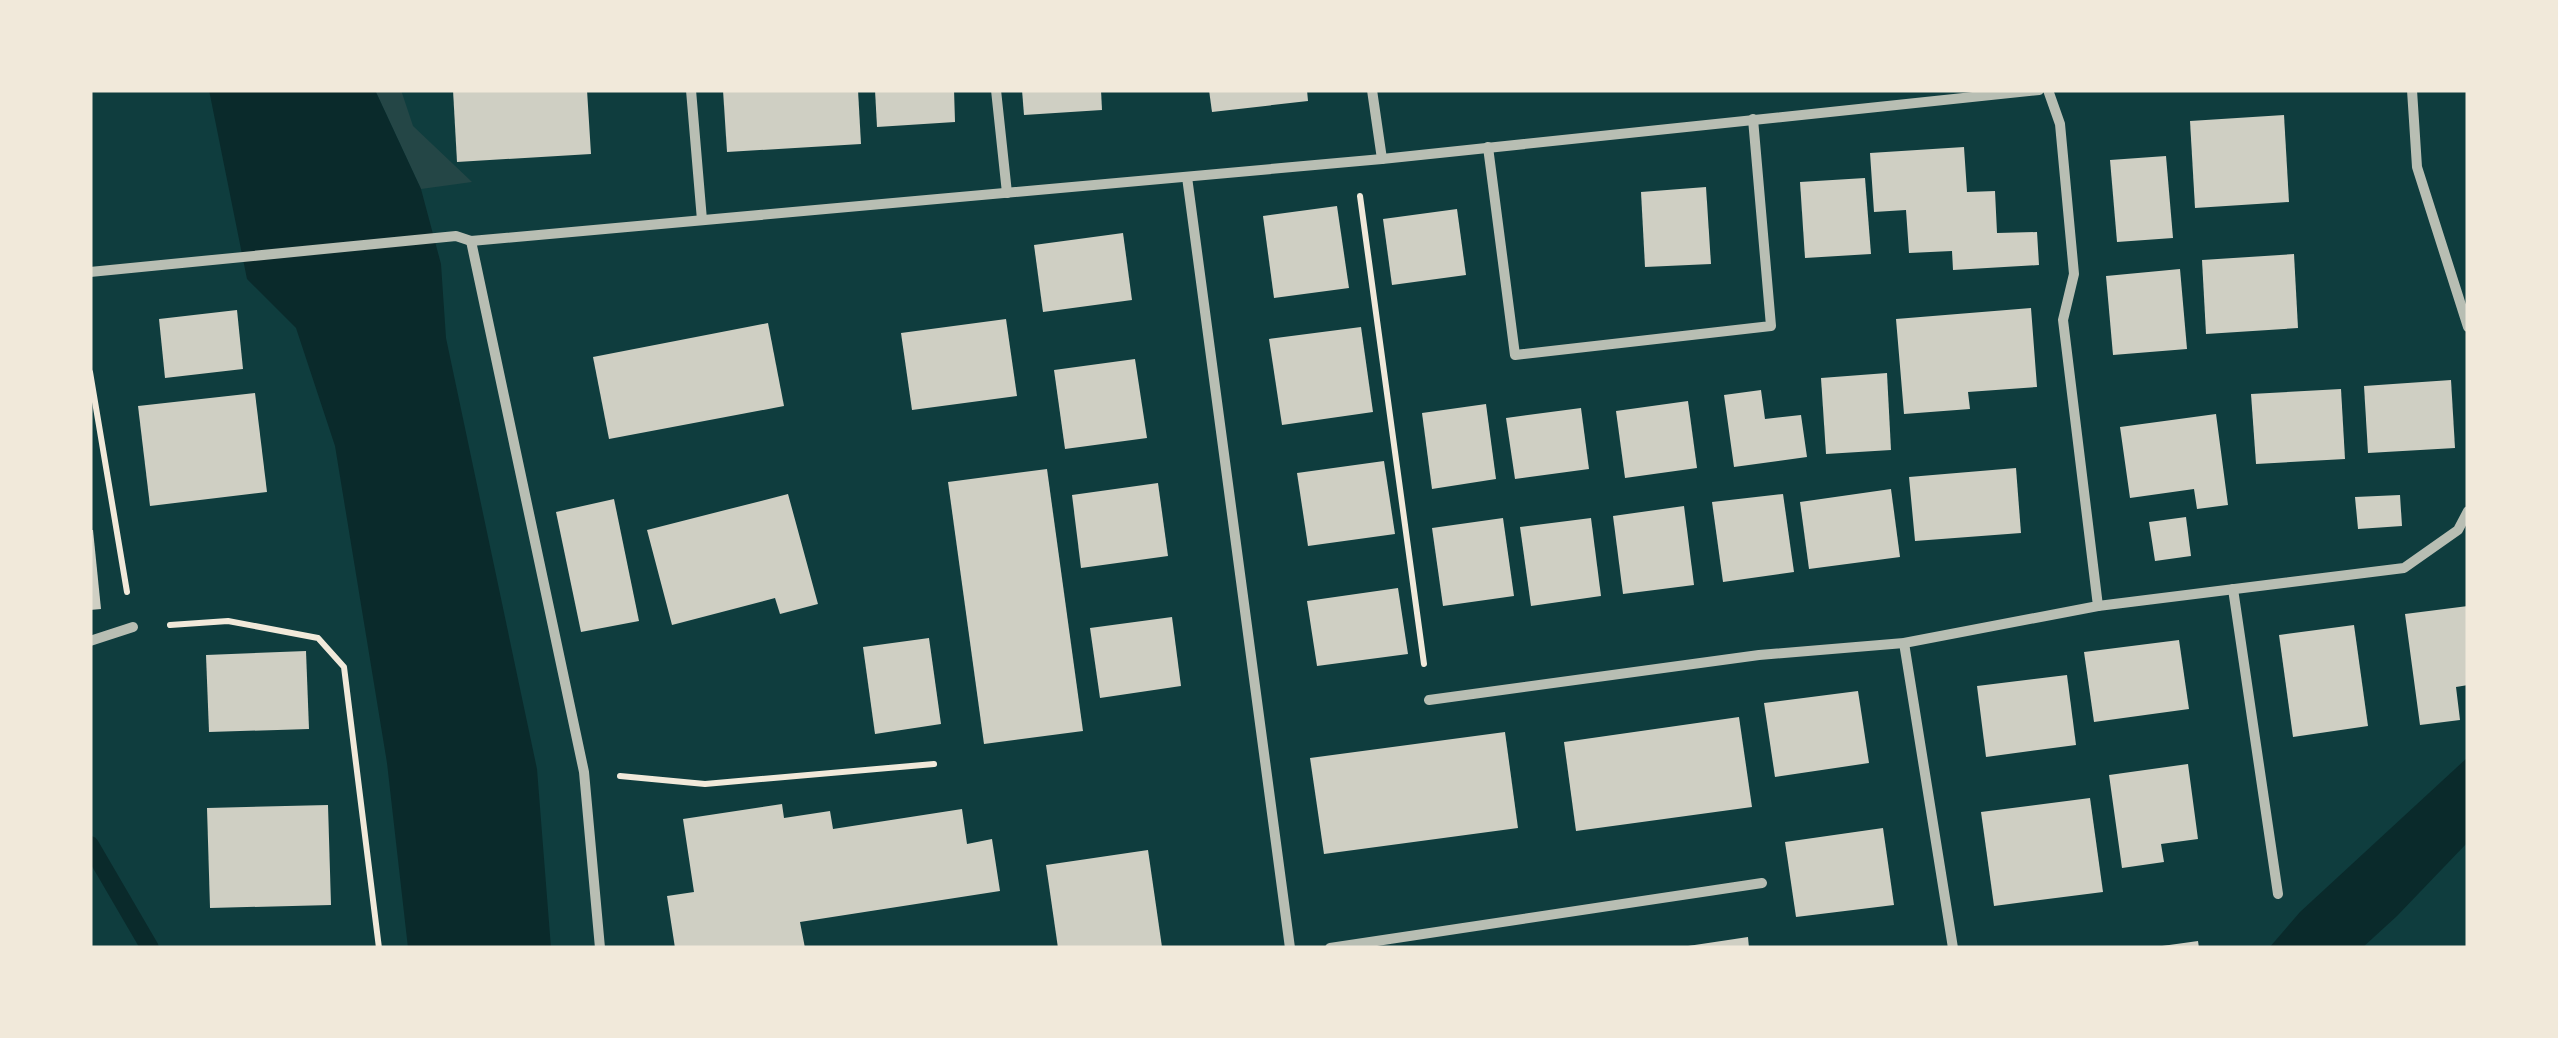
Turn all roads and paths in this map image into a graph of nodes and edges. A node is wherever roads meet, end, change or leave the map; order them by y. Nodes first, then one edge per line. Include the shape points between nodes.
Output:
1 (691, 90) edge
2 (996, 90) edge
3 (1372, 90) edge
4 (2039, 90) edge
5 (2048, 90) edge
6 (2412, 90) edge
7 (1753, 120) junction
8 (1488, 147) junction
9 (1382, 159) junction
10 (1188, 176) junction
11 (1007, 193) junction
12 (702, 220) junction
13 (471, 241) junction
14 (90, 272) edge
15 (2468, 327) edge
16 (90, 372) edge
17 (2468, 511) edge
18 (2232, 589) junction
19 (2098, 606) junction
20 (133, 627) junction
21 (90, 641) edge
22 (1904, 643) junction
23 (1429, 700) joint
24 (934, 764) dead end
25 (584, 772) junction
26 (1762, 883) dead end
27 (2278, 894) dead end
28 (379, 948) edge
29 (600, 948) edge
30 (1290, 948) edge
31 (1330, 948) edge
32 (1953, 948) edge

1 - 12 street
2 - 11 street
3 - 9 street
4 - 7 street
5 - 19 street via 2060,124 2074,274 2063,320
6 - 15 street via 2417,167
7 - 8 street
7 - 8 street via 1772,326 1515,355
8 - 9 street
9 - 10 street
9 - 23 path via 1360,194
10 - 11 street
10 - 30 street
11 - 12 street
12 - 13 street
13 - 14 street via 456,236
13 - 25 street
16 - 20 path
17 - 18 street via 2458,530 2404,568
18 - 19 street
18 - 27 street
19 - 22 street
20 - 21 street
20 - 28 path via 228,621 318,638 344,666
22 - 23 street via 1759,654
22 - 32 street
24 - 25 path via 705,784
25 - 29 street
26 - 31 street

